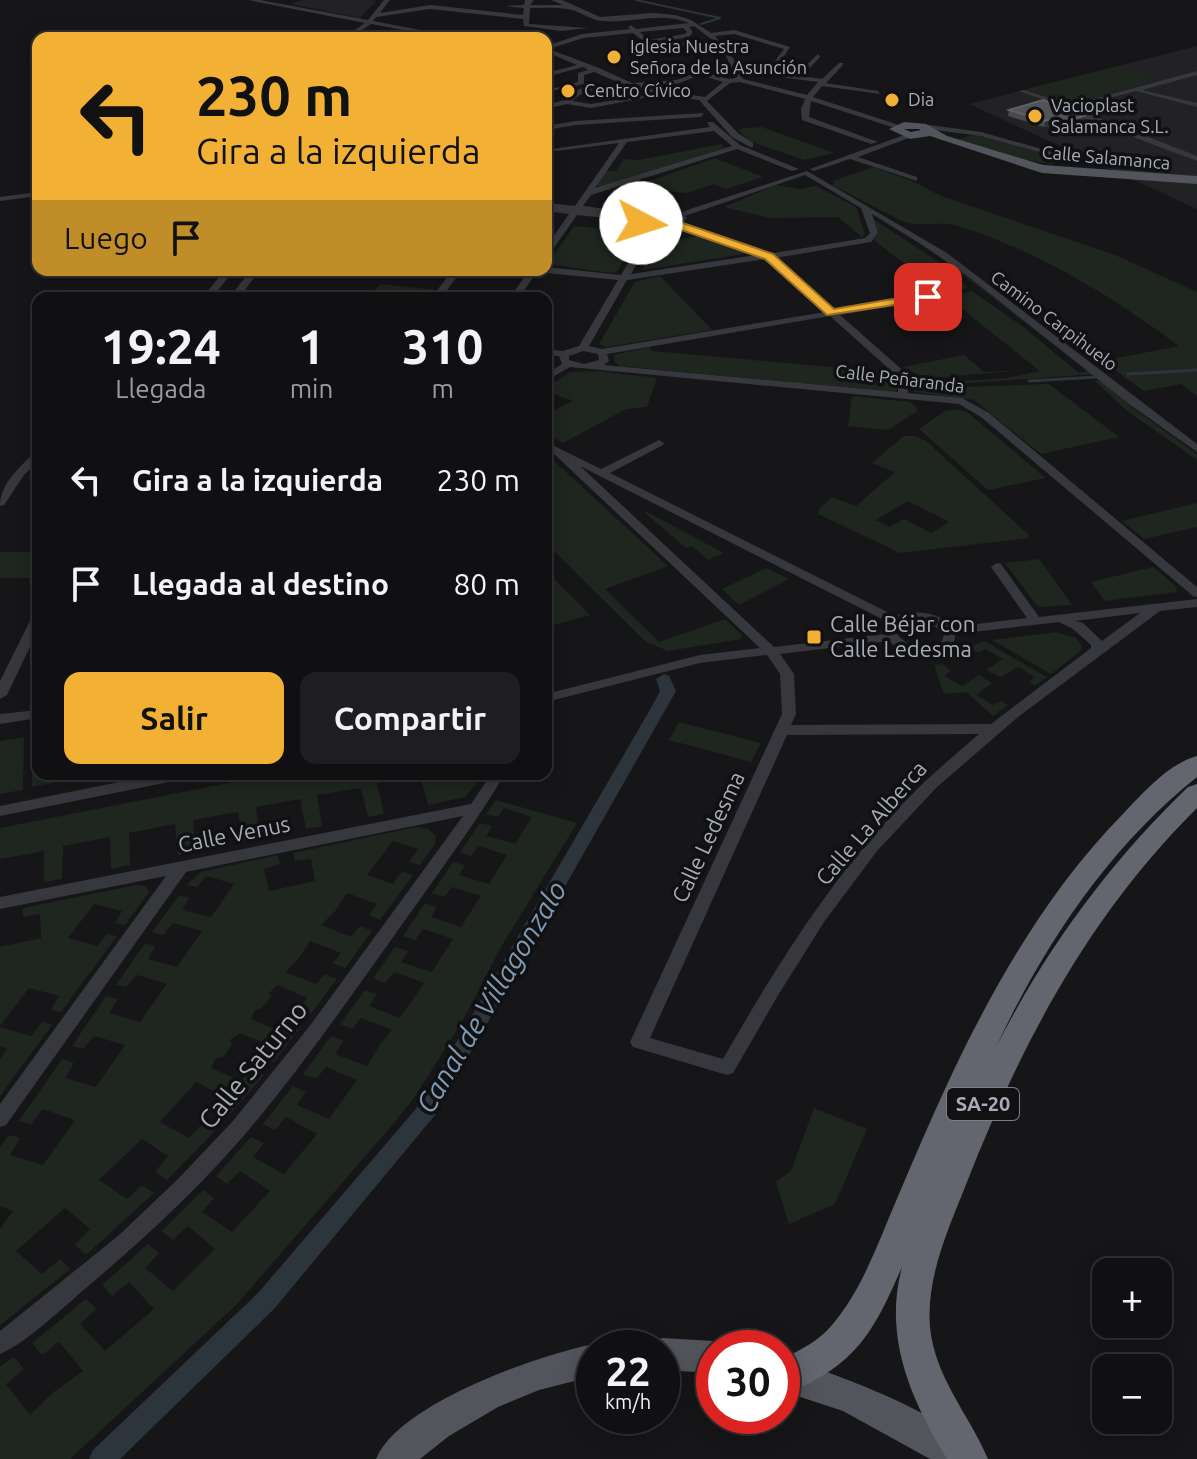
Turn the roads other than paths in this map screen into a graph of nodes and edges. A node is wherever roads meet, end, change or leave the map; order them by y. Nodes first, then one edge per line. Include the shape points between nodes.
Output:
1 (251, 0) edge
2 (387, 0) edge
3 (444, 0) edge
4 (531, 0) edge
5 (554, 0) edge
6 (480, 5) dead end
7 (507, 6) dead end
8 (525, 6) junction
9 (571, 7) junction
10 (436, 8) junction
11 (473, 13) junction
12 (376, 16) junction
13 (526, 17) junction
14 (623, 17) junction
15 (595, 18) junction
16 (458, 20) dead end
17 (447, 25) dead end
18 (696, 25) junction
19 (685, 26) junction
20 (559, 29) junction
21 (657, 29) junction
22 (354, 32) edge
23 (422, 32) edge
24 (432, 32) edge
25 (585, 32) junction
26 (634, 32) junction
27 (713, 34) junction
28 (576, 37) junction
29 (552, 40) edge
30 (559, 42) junction
31 (668, 42) junction
32 (719, 43) junction
33 (552, 48) edge
34 (552, 54) edge
35 (818, 56) dead end
36 (733, 64) junction
37 (841, 64) dead end
38 (585, 65) junction
39 (774, 67) junction
40 (597, 69) junction
41 (552, 73) edge
42 (1194, 75) edge
43 (797, 78) junction
44 (679, 82) junction
45 (736, 82) junction
46 (583, 83) junction
47 (823, 83) junction
48 (631, 84) junction
49 (552, 88) edge
50 (552, 90) edge
51 (1135, 90) junction
52 (1022, 91) dead end
53 (878, 93) dead end
54 (662, 94) junction
55 (685, 97) junction
56 (705, 98) junction
57 (807, 98) junction
58 (567, 101) junction
59 (622, 101) junction
60 (552, 105) edge
61 (835, 105) junction
62 (1197, 105) edge
63 (587, 106) junction
64 (1078, 110) junction
65 (701, 115) junction
66 (635, 120) junction
67 (596, 122) junction
68 (552, 127) edge
69 (715, 129) junction
70 (897, 129) junction
71 (922, 131) junction
72 (625, 140) junction
73 (874, 142) junction
74 (552, 146) edge
75 (737, 147) junction
76 (556, 149) junction
77 (1048, 152) dead end
78 (552, 154) edge
79 (849, 156) junction
80 (1197, 159) edge
81 (803, 169) junction
82 (914, 179) dead end
83 (1197, 182) edge
84 (588, 193) junction
85 (32, 195) edge
86 (0, 199) edge
87 (865, 207) junction
88 (552, 208) edge
89 (576, 210) junction
90 (640, 217) junction
91 (676, 217) junction
92 (654, 227) junction
93 (552, 244) edge
94 (769, 257) junction
95 (552, 271) edge
96 (225, 276) edge
97 (251, 276) edge
98 (453, 276) edge
99 (624, 278) junction
100 (212, 292) edge
101 (239, 292) edge
102 (441, 292) edge
103 (928, 297) dead end
104 (832, 313) junction
105 (583, 348) junction
106 (552, 354) edge
107 (603, 356) junction
108 (566, 359) junction
109 (591, 367) junction
110 (628, 370) junction
111 (552, 372) edge
112 (903, 395) junction
113 (659, 443) dead end
114 (552, 448) edge
115 (552, 448) edge
116 (1197, 449) edge
117 (32, 461) edge
118 (601, 473) junction
119 (652, 499) junction
120 (0, 503) edge
121 (623, 513) junction
122 (997, 567) dead end
123 (1197, 593) edge
124 (1197, 603) edge
125 (1157, 607) junction
126 (1060, 619) junction
127 (895, 621) junction
128 (1036, 622) junction
129 (32, 629) edge
130 (949, 631) junction
131 (892, 637) junction
132 (771, 651) junction
133 (1098, 651) junction
134 (562, 693) junction
135 (0, 695) edge
136 (552, 696) edge
137 (552, 703) edge
138 (32, 715) edge
139 (0, 719) edge
140 (947, 729) junction
141 (994, 729) junction
142 (782, 730) junction
143 (967, 751) junction
144 (1197, 764) edge
145 (154, 780) edge
146 (494, 780) edge
147 (1197, 793) edge
148 (477, 808) junction
149 (0, 811) edge
150 (181, 867) junction
151 (0, 903) edge
152 (727, 1068) joint
153 (0, 1119) edge
154 (0, 1344) edge
155 (576, 1363) edge
156 (800, 1367) edge
157 (800, 1379) edge
158 (393, 1459) edge
159 (961, 1459) edge
160 (969, 1459) edge

1 - 12 street via 355,20
2 - 12 street
3 - 10 street
4 - 8 street
5 - 9 street
6 - 11 street
7 - 8 street
8 - 9 street
8 - 13 street
9 - 15 street
10 - 11 street
10 - 12 street
11 - 13 street
11 - 16 street
12 - 22 street
12 - 23 street
13 - 20 street via 526,25
14 - 15 street
14 - 18 street via 665,15
14 - 26 street
15 - 25 street
17 - 24 street
18 - 19 street
18 - 27 street
19 - 21 street
19 - 31 street via 687,36
20 - 25 street
20 - 28 street
21 - 26 street
21 - 31 street
25 - 26 street
25 - 28 street
26 - 31 street via 647,42
27 - 32 street
27 - 39 street via 734,32 788,48
28 - 30 street
29 - 30 street
30 - 33 street
31 - 32 street
32 - 36 street
34 - 38 street
35 - 43 street
36 - 39 street
36 - 45 street
37 - 47 street
38 - 40 street
38 - 41 street
39 - 43 street via 768,74
40 - 46 street
40 - 48 street
42 - 51 street
43 - 47 street
44 - 45 street, Calle Salamanca via 700,73
44 - 48 street
44 - 55 street
45 - 56 street
45 - 57 street, Calle Salamanca
46 - 48 street
46 - 49 street
46 - 58 street
47 - 53 street
47 - 57 street
48 - 54 street
50 - 58 street
51 - 62 street
51 - 64 street
52 - 64 street
54 - 55 street
54 - 59 street
55 - 56 street
55 - 65 street
56 - 81 street via 742,141
57 - 61 street, Calle Salamanca
57 - 73 street via 807,120
58 - 60 street
58 - 63 street
59 - 63 street
59 - 66 street
61 - 70 street, Calle Salamanca
61 - 71 street, Calle Salamanca
63 - 67 street
64 - 80 street
65 - 66 street
65 - 69 street
66 - 67 street
67 - 68 street
69 - 72 street
69 - 75 street
70 - 71 main road
70 - 73 street
71 - 77 street, Calle Salamanca via 947,128
71 - 79 street
71 - 83 main road, Calle Salamanca via 1029,166
72 - 76 street
72 - 84 street
73 - 81 street
74 - 76 street
75 - 81 street
75 - 84 street
76 - 78 street
79 - 81 street
79 - 82 street
81 - 87 street, Camino Carpihuelo
81 - 91 street
84 - 89 street
85 - 86 street
87 - 94 street via 874,233 868,240
87 - 116 street, Camino Carpihuelo via 946,256
88 - 89 street
89 - 90 street
89 - 93 street
90 - 91 street via 654,210
90 - 92 street
91 - 92 street
91 - 94 street
92 - 99 street
94 - 99 street
94 - 104 street
95 - 99 street
96 - 100 street
97 - 101 street
98 - 102 street
99 - 105 street
103 - 104 street
104 - 107 street
104 - 112 street via 903,376
105 - 107 street
105 - 108 street
106 - 108 street, Calle Peñaranda
107 - 109 street
107 - 110 street, Calle Peñaranda
108 - 109 street, Calle Peñaranda
108 - 111 street
109 - 110 street, Calle Peñaranda
110 - 112 street, Calle Peñaranda
112 - 123 street, Calle Peñaranda via 971,405
113 - 118 street
114 - 118 street
115 - 121 street, Calle Ledesma
117 - 120 street
118 - 119 street
119 - 121 street
119 - 127 street
121 - 132 street, Calle Ledesma
122 - 128 street
124 - 125 street
125 - 126 street
125 - 133 street, Calle La Alberca
126 - 128 street
126 - 133 street via 1087,633
127 - 130 street via 924,616
127 - 131 street
128 - 130 street
129 - 135 street
130 - 131 street via 945,646 928,652 910,650
131 - 132 street
132 - 134 street via 674,664
132 - 142 street, Calle Ledesma via 790,685 789,714
133 - 141 street, Calle La Alberca
134 - 136 street
134 - 137 street
138 - 139 street
140 - 141 street
140 - 142 street
140 - 143 street via 960,737
141 - 143 street, Calle La Alberca
142 - 152 street, Calle Ledesma via 639,1042
143 - 152 street, Calle La Alberca via 892,826 835,895 790,959
144 - 156 highway, SA-20 via 1147,805 1055,915 997,1014 858,1317 842,1341
145 - 149 street
146 - 148 street, Calle Saturno
147 - 160 highway, SA-20 via 1126,864 1022,1022 968,1137 917,1271 912,1309 916,1349 934,1402
148 - 150 street, Calle Venus
148 - 154 street, Calle Saturno via 239,1128 128,1239
150 - 151 street, Calle Venus
150 - 153 street
155 - 158 main road via 452,1413
157 - 159 main road via 850,1395

